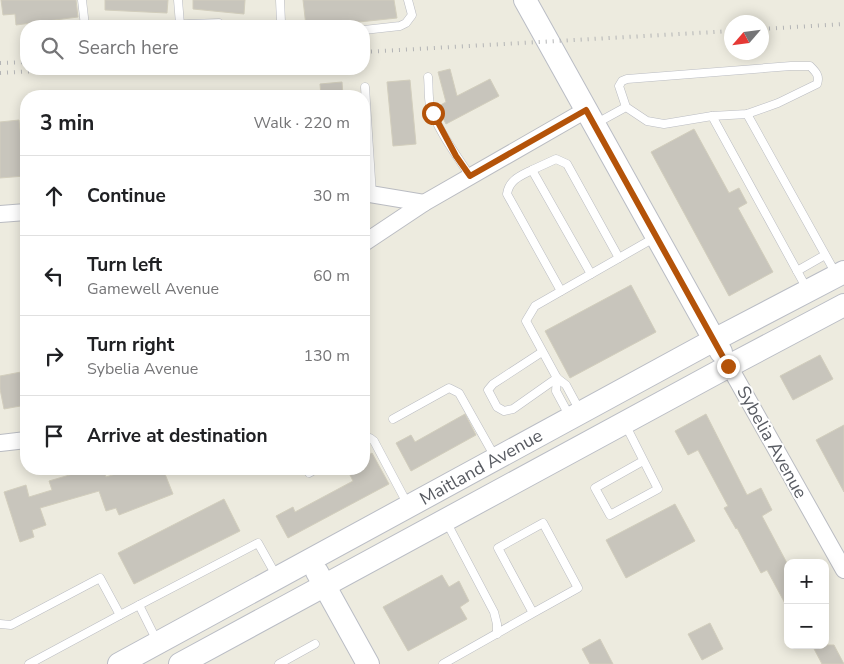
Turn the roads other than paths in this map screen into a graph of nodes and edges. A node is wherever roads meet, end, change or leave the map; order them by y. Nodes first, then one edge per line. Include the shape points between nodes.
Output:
1 (82, 0) edge
2 (178, 0) edge
3 (280, 0) edge
4 (408, 0) edge
5 (525, 0) edge
6 (84, 20) edge
7 (180, 20) edge
8 (281, 20) edge
9 (370, 29) edge
10 (428, 77) dead end
11 (626, 107) junction
12 (747, 114) junction
13 (712, 116) junction
14 (590, 118) junction
15 (532, 170) junction
16 (470, 176) junction
17 (370, 194) edge
18 (424, 203) junction
19 (20, 212) edge
20 (0, 214) edge
21 (657, 237) junction
22 (370, 239) edge
23 (825, 256) junction
24 (619, 258) junction
25 (797, 271) junction
26 (591, 274) junction
27 (840, 274) edge
28 (561, 291) junction
29 (808, 291) junction
30 (844, 305) edge
31 (714, 340) junction
32 (542, 352) junction
33 (728, 366) junction
34 (556, 378) junction
35 (576, 415) junction
36 (393, 419) dead end
37 (624, 422) junction
38 (370, 438) edge
39 (20, 441) edge
40 (0, 443) edge
41 (496, 459) junction
42 (643, 461) junction
43 (409, 506) junction
44 (445, 520) junction
45 (310, 560) junction
46 (844, 570) edge
47 (278, 578) junction
48 (324, 586) junction
49 (139, 605) junction
50 (533, 613) junction
51 (120, 615) junction
52 (0, 624) edge
53 (497, 634) junction
54 (158, 643) junction
55 (315, 644) dead end
56 (29, 664) edge
57 (119, 664) edge
58 (180, 664) edge
59 (279, 664) edge
60 (368, 664) edge
61 (443, 664) edge

1 - 6 lane
2 - 7 lane
3 - 8 lane
4 - 9 lane via 412,15 406,23
5 - 14 main road, Sybelia Avenue
10 - 16 lane via 433,113
11 - 12 lane via 619,86 622,80 627,79 792,66 810,66 817,73 817,84
11 - 13 lane via 647,121 664,124
11 - 14 lane
12 - 13 lane
12 - 23 lane
13 - 25 lane
14 - 16 street
14 - 21 main road, Sybelia Avenue
15 - 24 lane via 556,159 567,164
15 - 26 lane
15 - 28 lane via 512,181 507,194
16 - 18 street
17 - 18 street
18 - 22 street
19 - 20 street
21 - 24 lane
21 - 31 main road, Sybelia Avenue
23 - 25 lane
23 - 27 lane
24 - 26 lane
25 - 29 lane
26 - 28 lane
27 - 29 main road, Maitland Avenue
28 - 32 lane via 535,306 526,321
29 - 31 main road, Maitland Avenue
30 - 33 main road, Maitland Avenue
31 - 33 main road, Sybelia Avenue
31 - 35 main road, Maitland Avenue
32 - 34 lane
32 - 34 lane via 488,390 497,407 504,411 513,410
33 - 37 main road, Maitland Avenue
33 - 46 street, Sybelia Avenue
34 - 35 lane via 566,385
34 - 35 lane via 556,391
35 - 41 main road, Maitland Avenue
36 - 41 lane via 449,388 459,393
37 - 42 lane
37 - 44 main road, Maitland Avenue
38 - 43 lane
39 - 40 street
41 - 43 main road, Maitland Avenue
42 - 42 lane via 658,489 610,515 595,488
43 - 45 main road, Maitland Avenue
44 - 48 main road, Maitland Avenue
44 - 53 lane via 494,612
45 - 47 main road, Maitland Avenue
45 - 48 main road
47 - 49 lane via 258,543
47 - 54 main road, Maitland Avenue
48 - 58 main road, Maitland Avenue via 205,654
48 - 60 main road
49 - 51 lane
49 - 54 lane
50 - 50 lane via 578,588 543,523 498,548
50 - 53 lane
51 - 52 lane via 100,578 11,625
51 - 56 lane
53 - 61 lane
54 - 57 main road, Maitland Avenue
55 - 59 lane

